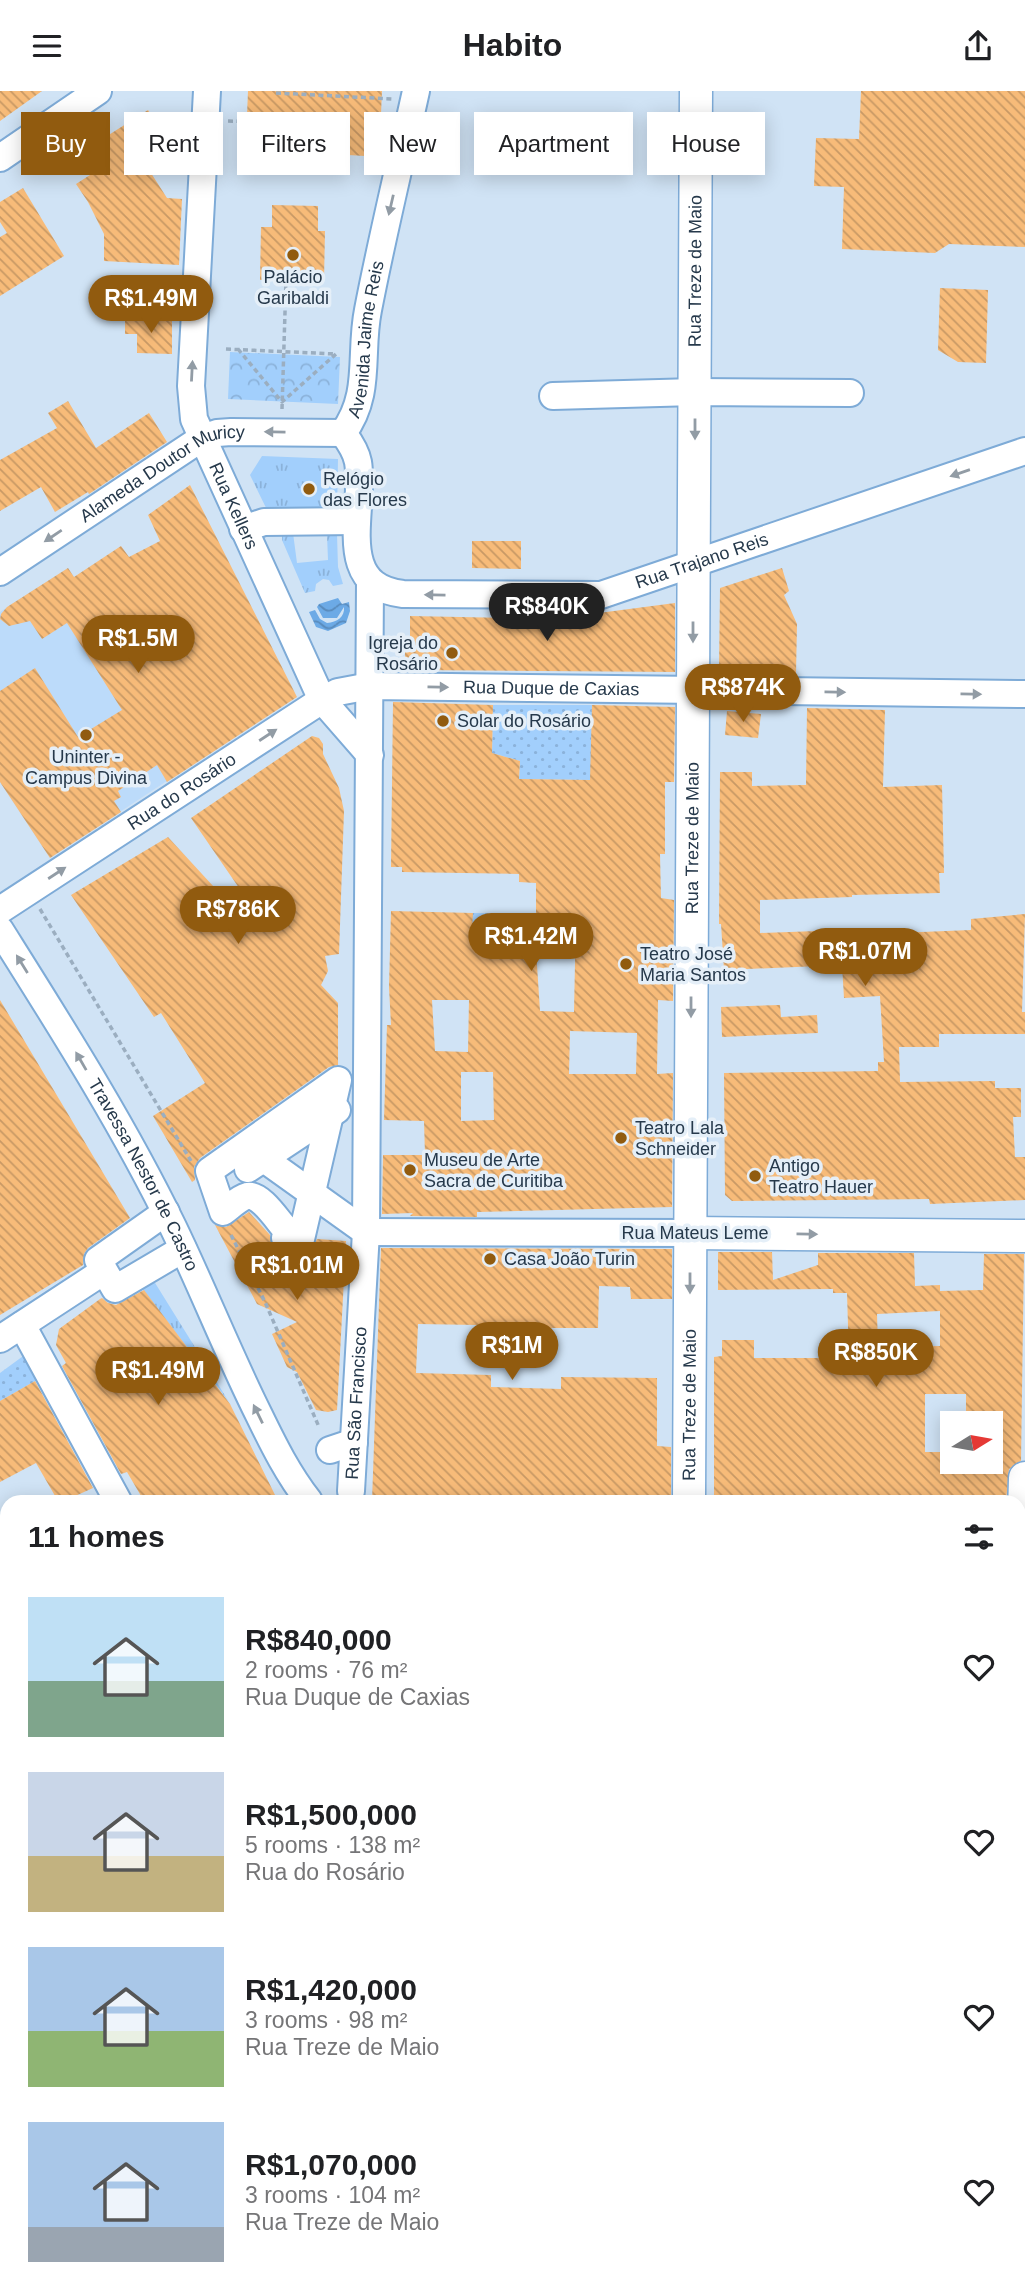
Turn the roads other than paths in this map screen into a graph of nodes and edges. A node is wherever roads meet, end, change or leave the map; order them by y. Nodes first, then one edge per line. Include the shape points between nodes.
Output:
1 (98, 91) edge
2 (207, 91) edge
3 (416, 91) edge
4 (696, 91) edge
5 (0, 158) edge
6 (695, 392) junction
7 (850, 393) dead end
8 (553, 396) dead end
9 (343, 433) junction
10 (202, 438) junction
11 (1025, 451) edge
12 (357, 521) junction
13 (243, 529) junction
14 (694, 564) junction
15 (0, 572) edge
16 (370, 582) junction
17 (370, 686) junction
18 (693, 690) junction
19 (1025, 694) edge
20 (322, 700) junction
21 (370, 755) junction
22 (0, 910) edge
23 (0, 930) edge
24 (367, 1090) junction
25 (210, 1175) joint
26 (166, 1212) junction
27 (366, 1232) junction
28 (690, 1233) junction
29 (1025, 1236) edge
30 (183, 1249) junction
31 (104, 1271) junction
32 (11, 1332) edge
33 (289, 1475) junction
34 (351, 1491) dead end
35 (114, 1495) edge
36 (291, 1495) edge
37 (304, 1495) edge
38 (688, 1495) edge

1 - 5 street
10 -> 2 street, Rua Kellers via 194,419 191,386
3 -> 9 street, Avenida Jaime Reis via 367,315 361,398
4 - 6 main road, Rua Treze de Maio
6 - 7 street
6 - 8 street
6 -> 14 main road, Rua Treze de Maio
9 -> 10 street, Alameda Doutor Muricy via 216,433
9 - 12 street, Avenida Jaime Reis via 358,459
10 - 13 street, Rua Kellers
10 -> 15 street, Alameda Doutor Muricy
11 -> 14 street, Rua Trajano Reis
12 - 13 street via 264,522
12 - 16 street, Avenida Jaime Reis via 359,560
13 - 20 street, Rua Kellers
14 -> 16 street, Rua Trajano Reis via 588,596 403,594
14 -> 18 main road, Rua Treze de Maio
16 - 17 street, Avenida Jaime Reis
17 -> 18 street, Rua Duque de Caxias
17 - 20 street, Rua do Rosário
17 - 21 street, Avenida Jaime Reis
18 -> 19 street, Rua Duque de Caxias
18 -> 28 main road, Rua Treze de Maio
20 - 21 street, Rua Kellers
22 -> 20 street, Rua do Rosário
21 - 24 street, Rua São Francisco
26 -> 23 street, Travessa Nestor de Castro
24 - 27 street, Rua São Francisco
24 - 27 street via 256,1164
25 - 25 street via 223,1212 246,1196 254,1196 288,1232 285,1238 301,1239 338,1080 209,1171
26 - 30 street, Travessa Nestor de Castro
26 - 31 street via 97,1260
27 - 28 street, Rua Mateus Leme
27 - 34 street, Rua São Francisco via 334,1440
28 -> 29 main road, Rua Mateus Leme
28 -> 38 main road, Rua Treze de Maio
30 - 31 street via 116,1289
33 -> 30 street, Travessa Nestor de Castro
31 - 32 street
32 - 35 street
33 - 36 street
33 - 37 street, Travessa Nestor de Castro

